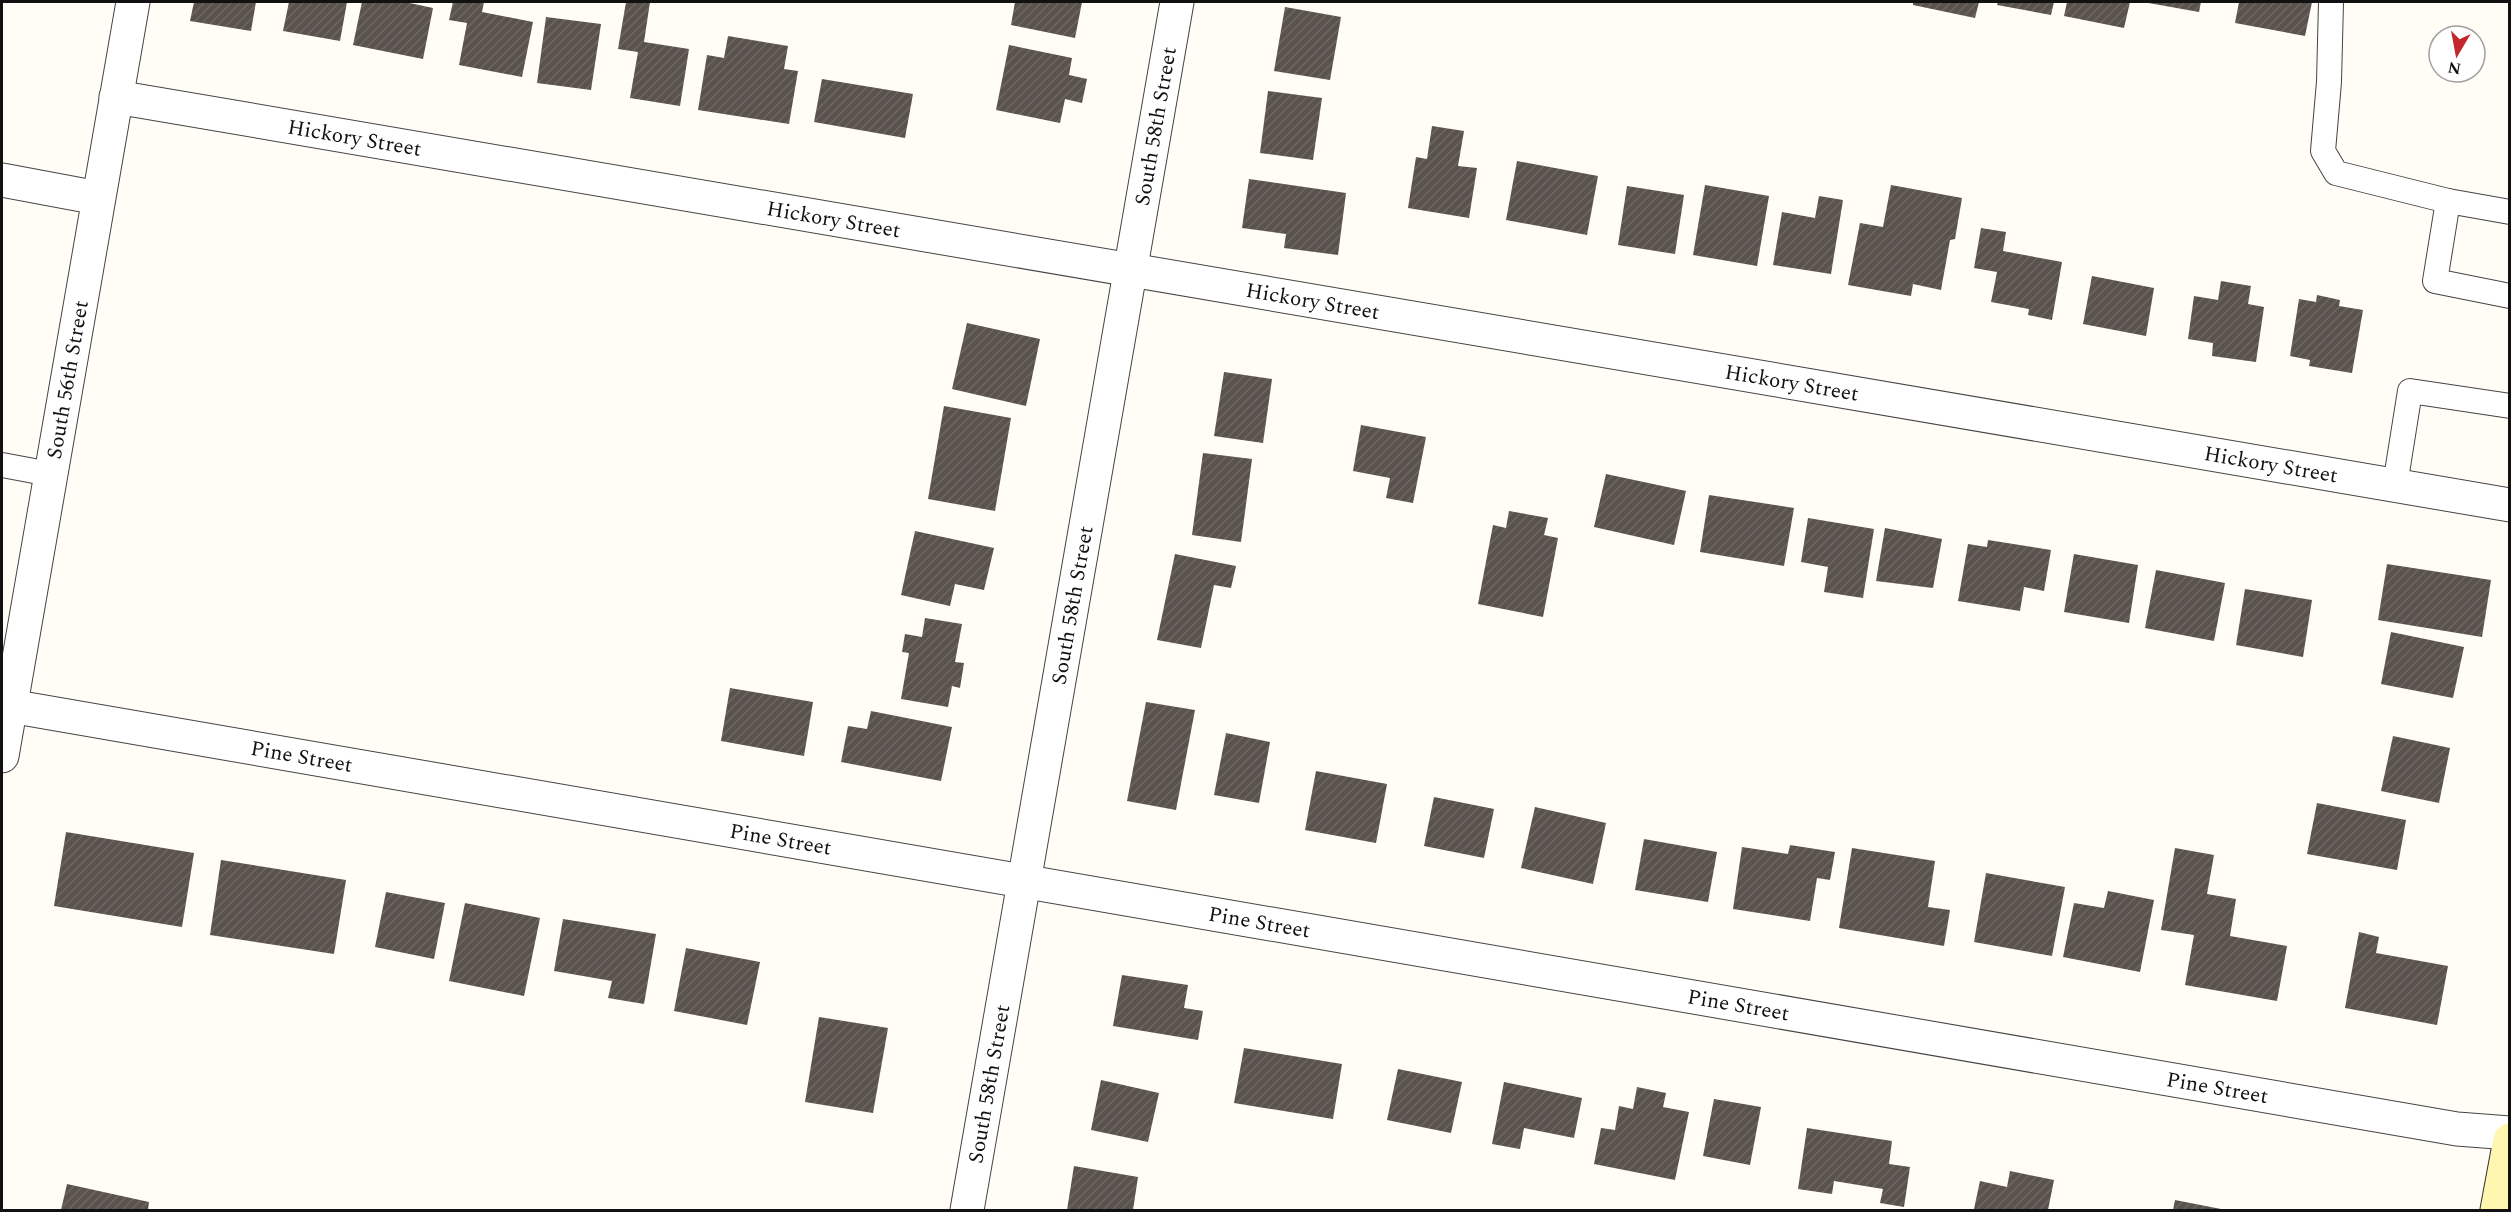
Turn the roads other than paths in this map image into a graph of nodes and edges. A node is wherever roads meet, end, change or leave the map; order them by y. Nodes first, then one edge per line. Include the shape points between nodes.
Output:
1 (133, 2) edge
2 (1177, 2) edge
3 (2331, 2) edge
4 (116, 97) junction
5 (2, 180) edge
6 (98, 198) junction
7 (2448, 201) junction
8 (2510, 212) edge
9 (1131, 269) junction
10 (2510, 296) edge
11 (2510, 406) edge
12 (2, 465) edge
13 (50, 474) junction
14 (2395, 485) junction
15 (2510, 505) edge
16 (10, 706) junction
17 (2, 756) edge
18 (1025, 882) junction
19 (2510, 1133) edge
20 (2510, 1140) edge
21 (968, 1210) edge
22 (2497, 1210) edge

1 - 4 street, South 56th Street
2 - 9 street, South 58th Street
3 - 7 lane via 2323,151 2336,173
4 - 6 street, South 56th Street
4 - 9 street, Hickory Street
5 - 6 street
6 - 13 street, South 56th Street
7 - 8 lane
7 - 10 lane via 2435,281
9 - 14 street, Hickory Street
9 - 18 street, South 58th Street
11 - 14 lane via 2410,391
12 - 13 lane
13 - 16 street, South 56th Street
14 - 15 street, Hickory Street
16 - 17 street, South 56th Street
16 - 18 street, Pine Street
18 - 19 street, Pine Street via 2457,1130
18 - 21 street, South 58th Street
20 - 22 main road

